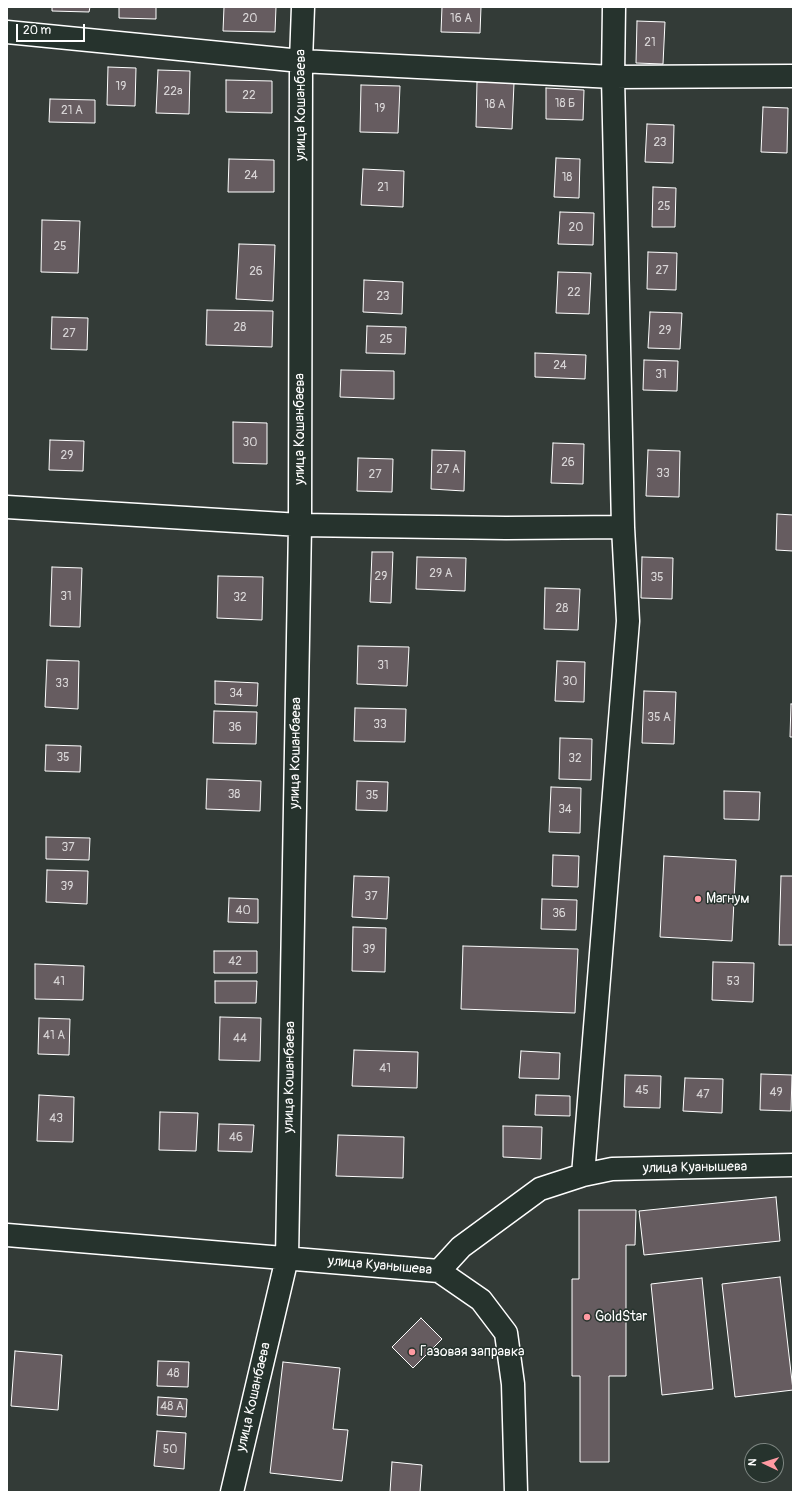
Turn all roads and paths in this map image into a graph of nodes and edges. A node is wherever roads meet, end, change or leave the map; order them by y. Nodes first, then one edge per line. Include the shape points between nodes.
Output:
1 (303, 7) edge
2 (614, 7) edge
3 (7, 32) edge
4 (301, 60) junction
5 (793, 76) edge
6 (614, 77) junction
7 (7, 507) edge
8 (300, 525) junction
9 (623, 527) junction
10 (793, 1165) edge
11 (583, 1175) junction
12 (7, 1235) edge
13 (287, 1258) junction
14 (439, 1271) junction
15 (232, 1492) edge
16 (516, 1492) edge

1 - 4 street, улица Кошанбаева
2 - 6 street
3 - 4 street
4 - 6 street
4 - 8 street, улица Кошанбаева
5 - 6 street
6 - 9 street
7 - 8 street
8 - 9 street
8 - 13 street, улица Кошанбаева
9 - 11 street via 628,621
10 - 11 street, улица Куанышева via 612,1169
11 - 14 street, улица Куанышева via 540,1189 461,1246
12 - 13 street, улица Куанышева
13 - 14 street, улица Куанышева
13 - 15 street, улица Кошанбаева
14 - 16 street via 481,1300 506,1333 513,1384

